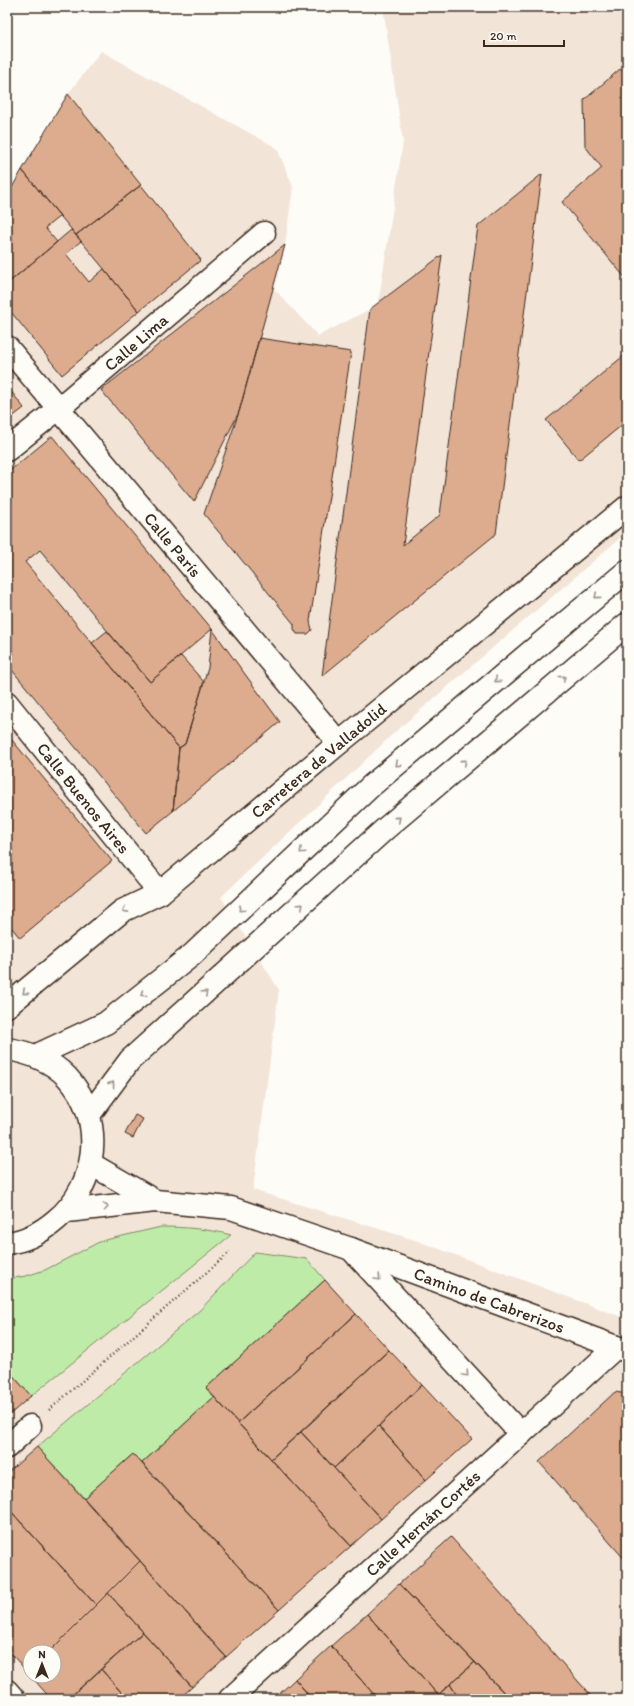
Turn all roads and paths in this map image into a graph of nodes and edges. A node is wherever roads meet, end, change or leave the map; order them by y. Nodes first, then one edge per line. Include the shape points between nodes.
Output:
1 (264, 233) dead end
2 (7, 347) edge
3 (58, 409) junction
4 (7, 450) edge
5 (627, 507) edge
6 (627, 571) edge
7 (627, 624) edge
8 (7, 703) edge
9 (339, 743) junction
10 (160, 893) junction
11 (7, 1006) edge
12 (7, 1049) edge
13 (35, 1056) junction
14 (89, 1115) junction
15 (91, 1164) junction
16 (155, 1201) junction
17 (67, 1212) junction
18 (7, 1243) edge
19 (351, 1250) junction
20 (230, 1252) dead end
21 (622, 1349) edge
22 (30, 1426) joint
23 (521, 1434) junction
24 (7, 1447) edge
25 (7, 1692) edge
26 (14, 1699) edge
27 (230, 1699) edge

1 - 3 main road, Calle Lima
2 - 3 main road, Calle París
3 - 4 main road, Calle Lima
3 - 9 main road, Calle París
5 - 9 main road, Carretera de Valladolid
6 -> 13 main road via 371,786 192,955 106,1023
14 -> 7 main road via 130,1060 385,829
8 - 10 main road, Calle Buenos Aires
9 - 10 main road, Carretera de Valladolid
10 -> 11 main road, Carretera de Valladolid via 122,910
12 - 13 main road
13 - 14 main road via 66,1075 77,1088
14 - 15 main road via 93,1139
15 - 16 main road, Camino de Cabrerizos
15 - 17 main road via 82,1189
17 -> 16 main road, Camino de Cabrerizos
16 - 19 main road, Camino de Cabrerizos via 231,1208
17 - 18 main road via 44,1230 18,1242
19 - 21 main road, Camino de Cabrerizos
19 -> 23 main road, Camino de Cabrerizos
20 - 22 path
21 - 23 main road, Calle Hernán Cortés
22 - 24 main road
23 - 27 main road, Calle Hernán Cortés
25 - 26 main road

